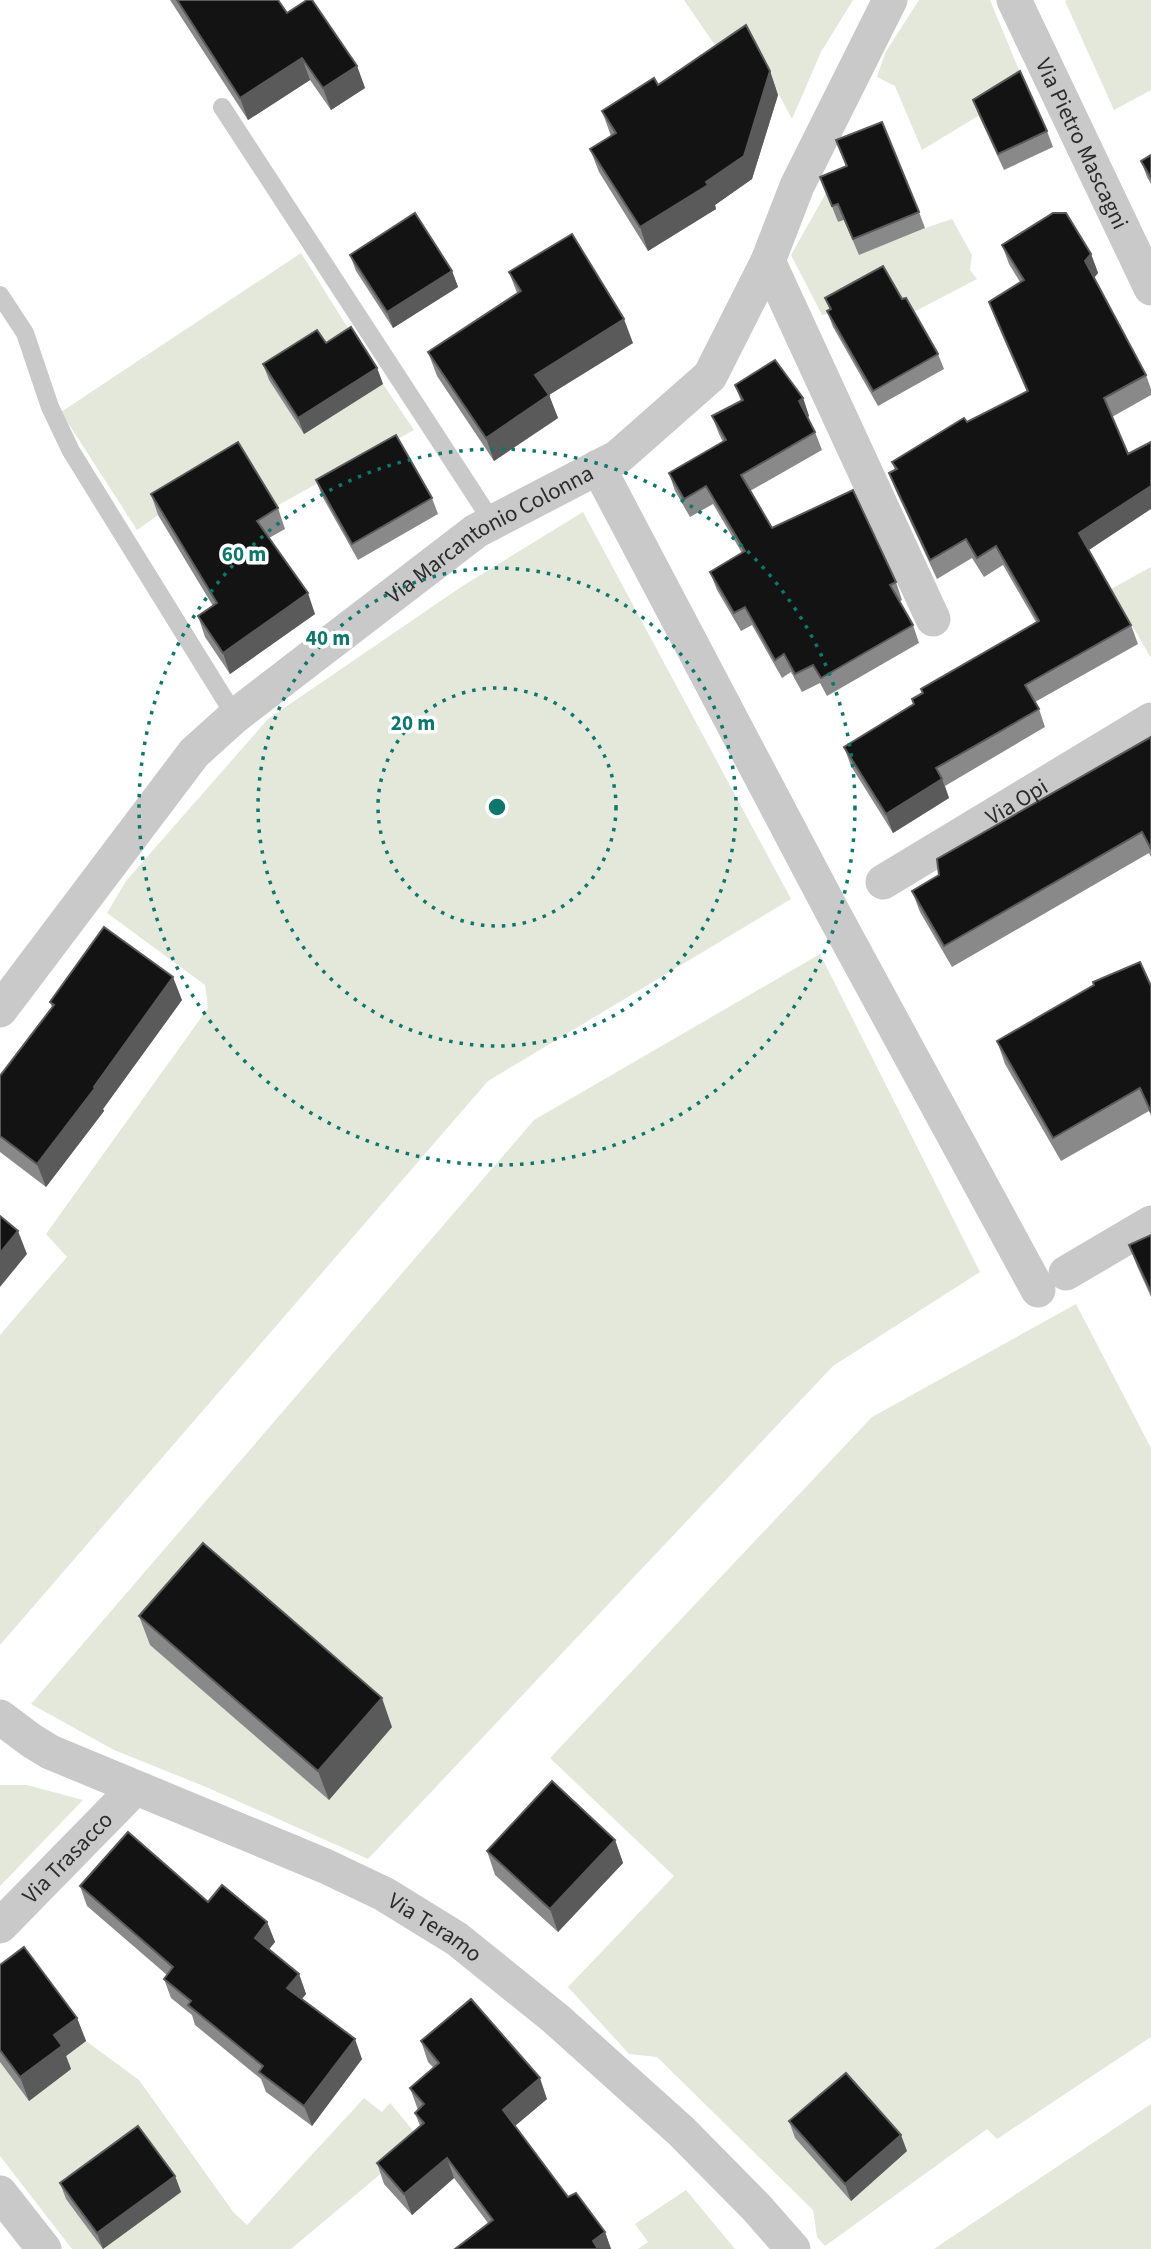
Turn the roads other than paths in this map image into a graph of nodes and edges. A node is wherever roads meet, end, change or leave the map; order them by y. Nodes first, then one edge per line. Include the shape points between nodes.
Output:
1 (890, 0) edge
2 (1014, 0) edge
3 (222, 107) dead end
4 (768, 261) junction
5 (1151, 288) edge
6 (0, 295) edge
7 (598, 467) junction
8 (493, 523) junction
9 (933, 619) dead end
10 (235, 716) junction
11 (1151, 720) edge
12 (883, 882) dead end
13 (0, 1010) edge
14 (1151, 1223) edge
15 (5, 1727) edge
16 (135, 1788) junction
17 (0, 1926) edge
18 (0, 2193) edge
19 (44, 2249) edge
20 (793, 2249) edge

1 - 4 street, Via Marcantonio Colonna via 797,186
2 - 5 street, Via Pietro Mascagni
3 - 8 lane
4 - 7 street, Via Marcantonio Colonna via 710,376 618,457
4 - 9 street
6 - 10 lane via 25,333 50,407 71,451
7 - 8 street, Via Marcantonio Colonna
7 - 14 street via 832,911 1052,1281
8 - 10 street, Via Marcantonio Colonna via 475,531
10 - 13 street, Via Marcantonio Colonna via 194,753
11 - 12 street, Via Opi
15 - 16 street, Via Teramo via 50,1752
16 - 17 street, Via Trasacco
16 - 20 street, Via Teramo via 325,1866 384,1894 457,1939 555,2018 681,2131
18 - 19 street

